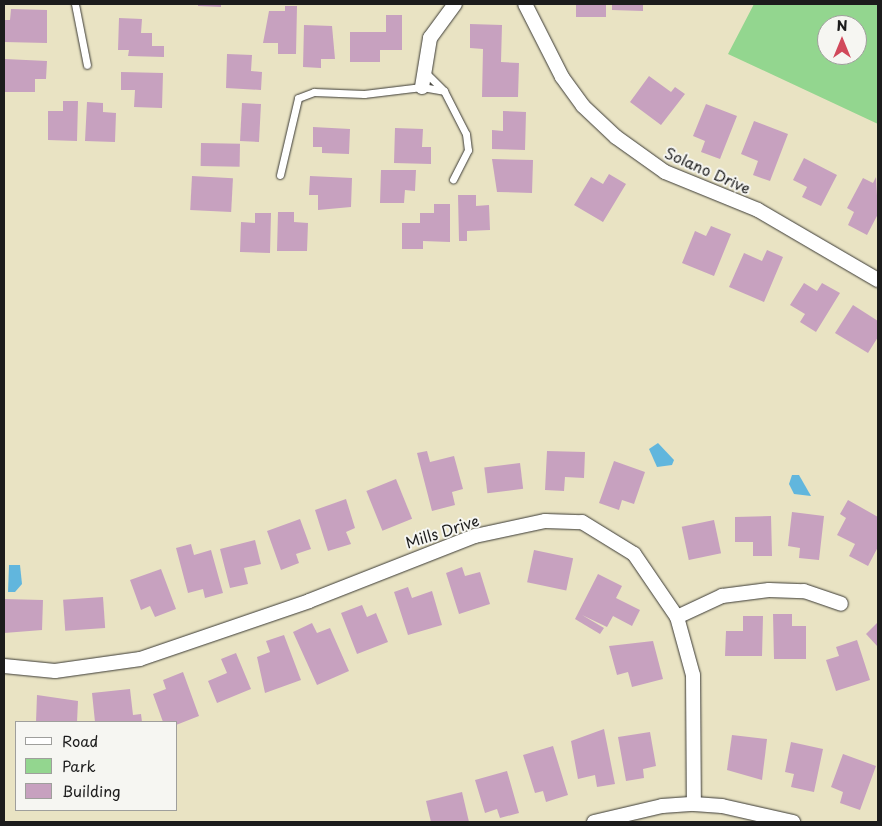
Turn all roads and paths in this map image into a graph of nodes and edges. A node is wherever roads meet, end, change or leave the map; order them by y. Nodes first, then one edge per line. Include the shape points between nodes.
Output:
1 (75, 4) edge
2 (455, 4) edge
3 (525, 4) edge
4 (87, 65) dead end
5 (424, 72) junction
6 (422, 87) junction
7 (444, 91) junction
8 (280, 174) dead end
9 (453, 179) dead end
10 (878, 280) edge
11 (841, 604) dead end
12 (678, 617) junction
13 (4, 666) edge
14 (694, 804) junction
15 (594, 822) edge
16 (793, 822) edge

1 - 4 lane
2 - 5 street via 430,38
3 - 10 street, Solano Drive via 562,77 583,106 616,137 665,172 758,210
5 - 6 street
5 - 7 lane
6 - 7 lane
6 - 8 lane via 364,94 314,92 298,98
7 - 9 lane via 466,134 468,150
11 - 12 street via 804,591 769,590 722,596
12 - 13 street, Mills Drive via 626,549 582,522 545,521 475,536 309,601 140,659 55,671
12 - 14 street, Mills Drive via 693,676
14 - 15 street via 662,806
14 - 16 street via 722,806

